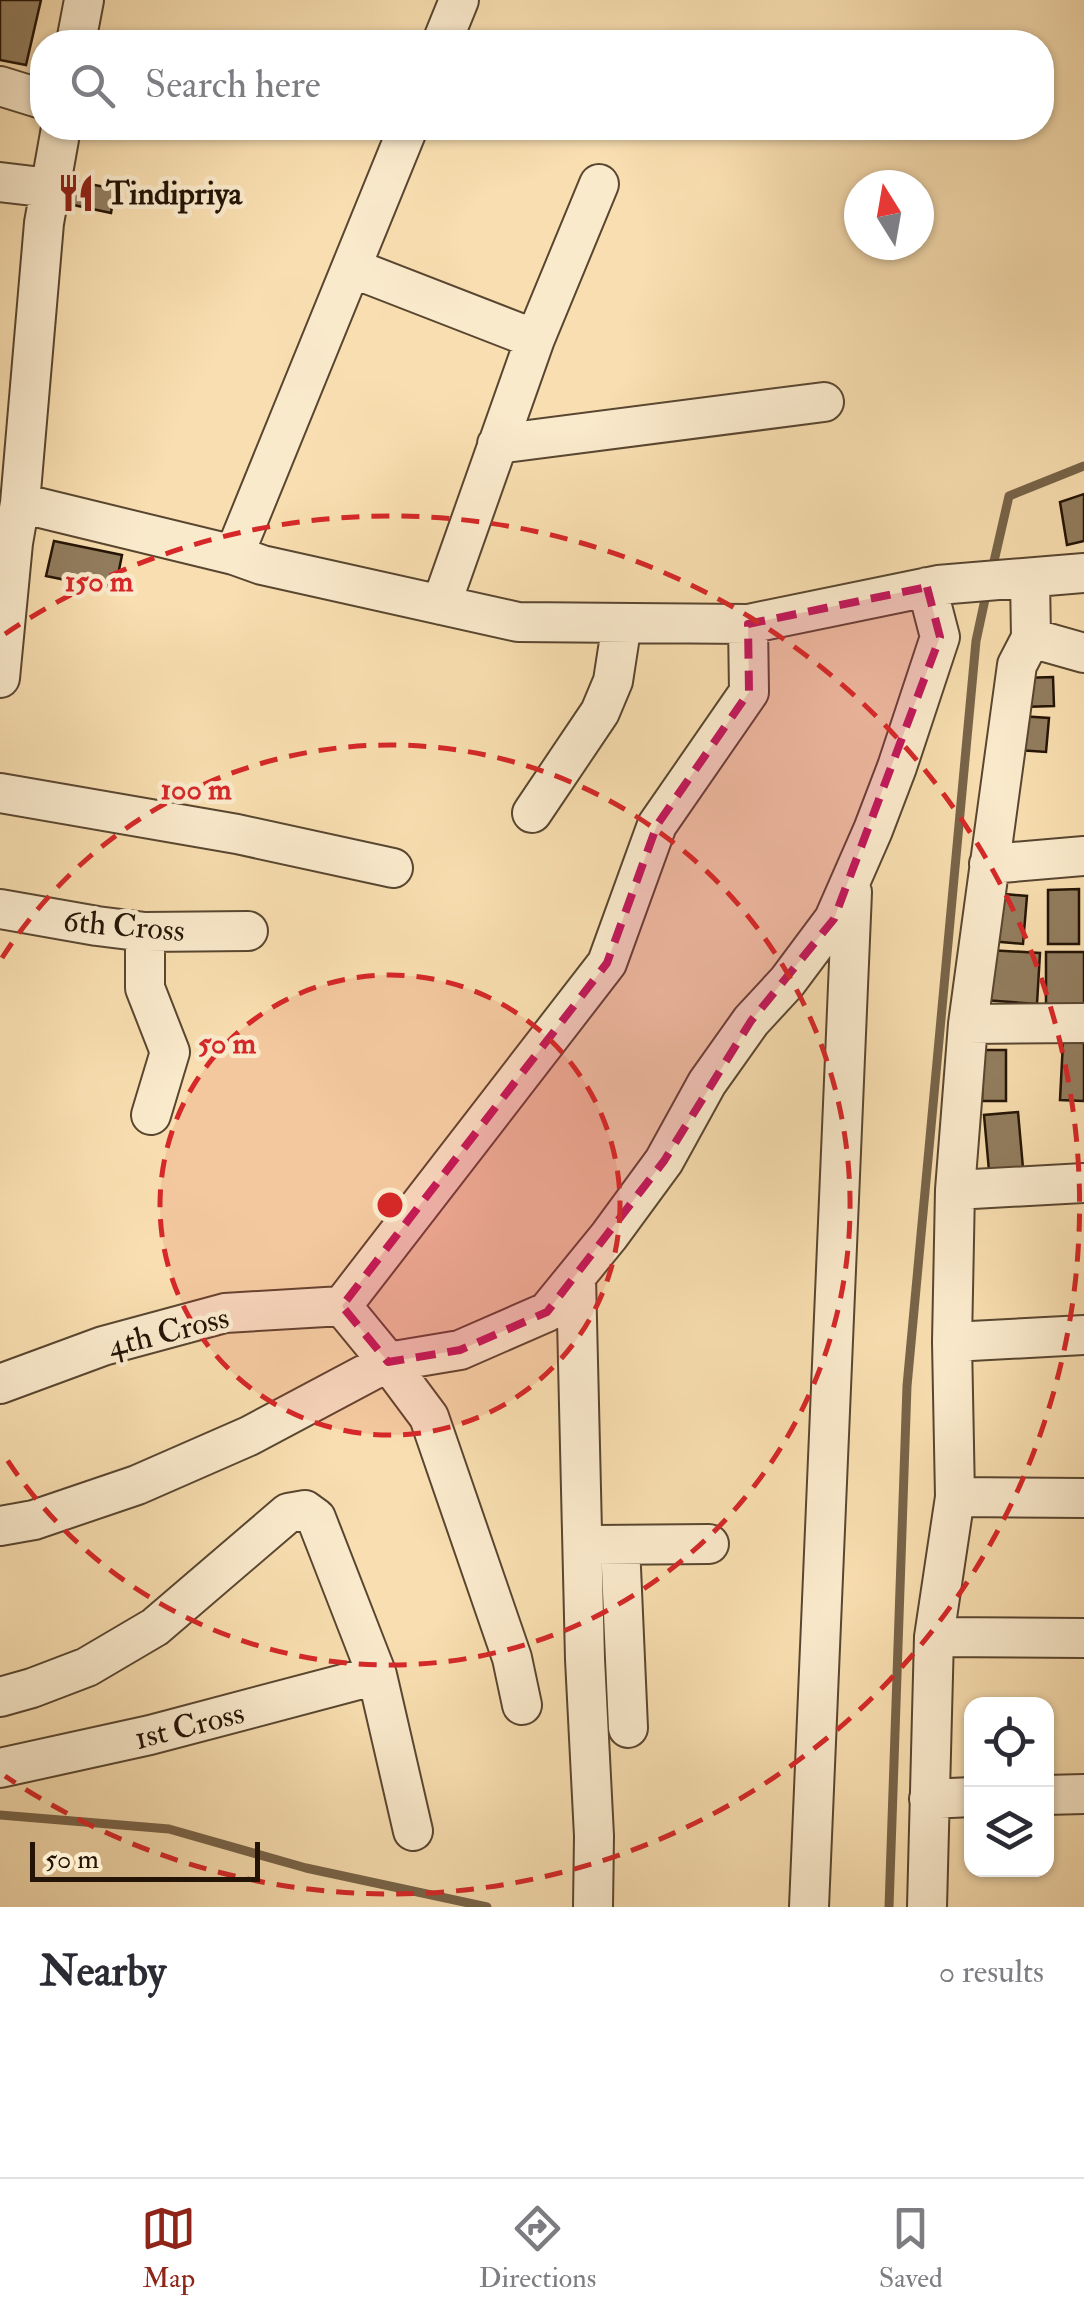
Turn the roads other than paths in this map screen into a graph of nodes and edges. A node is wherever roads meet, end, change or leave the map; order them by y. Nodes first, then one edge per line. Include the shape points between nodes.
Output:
1 (84, 0) edge
2 (460, 0) edge
3 (78, 30) edge
4 (447, 30) edge
5 (0, 86) edge
6 (30, 95) edge
7 (59, 140) edge
8 (403, 140) edge
9 (0, 182) edge
10 (599, 184) dead end
11 (50, 188) junction
12 (352, 268) junction
13 (535, 339) junction
14 (824, 402) dead end
15 (497, 444) junction
16 (20, 503) junction
17 (6, 542) edge
18 (234, 555) junction
19 (1084, 573) edge
20 (1025, 578) junction
21 (933, 586) junction
22 (441, 605) junction
23 (622, 623) junction
24 (748, 624) junction
25 (1031, 638) junction
26 (1084, 653) edge
27 (0, 678) edge
28 (0, 794) edge
29 (532, 813) dead end
30 (1084, 856) edge
31 (989, 864) junction
32 (393, 868) dead end
33 (853, 875) junction
34 (0, 910) edge
35 (248, 931) dead end
36 (146, 932) junction
37 (1084, 1023) edge
38 (968, 1024) junction
39 (150, 1115) dead end
40 (1084, 1183) edge
41 (955, 1190) junction
42 (576, 1277) junction
43 (342, 1306) junction
44 (1084, 1335) edge
45 (952, 1342) junction
46 (388, 1362) junction
47 (0, 1384) edge
48 (955, 1497) junction
49 (1084, 1498) edge
50 (0, 1526) edge
51 (709, 1544) dead end
52 (582, 1545) junction
53 (620, 1545) junction
54 (934, 1638) junction
55 (1084, 1638) edge
56 (377, 1675) junction
57 (0, 1698) edge
58 (522, 1705) dead end
59 (628, 1728) dead end
60 (0, 1768) edge
61 (1084, 1794) edge
62 (1054, 1795) edge
63 (964, 1797) edge
64 (929, 1798) junction
65 (413, 1832) dead end
66 (593, 1907) edge
67 (809, 1907) edge
68 (927, 1907) edge

1 - 3 street
2 - 4 street
5 - 6 street
7 - 11 street
8 - 12 street
9 - 11 street
10 - 13 street
11 - 16 street
12 - 13 street
12 - 18 street
13 - 15 street
14 - 15 street
15 - 22 street
16 - 17 street
16 - 18 street
17 - 27 street
18 - 22 street
19 - 20 street
20 - 21 street
20 - 25 street
21 - 24 street
21 - 33 street via 940,637
22 - 23 street via 518,622
23 - 24 street
23 - 29 street via 613,681 600,712
24 - 43 street via 749,692 657,825 606,963
25 - 26 street
25 - 31 street via 1017,664
28 - 32 street
30 - 31 street
31 - 38 street
33 - 42 street via 834,920 740,1036 664,1161
33 - 67 street
34 - 36 street, 6th Cross
35 - 36 street, 6th Cross
36 - 39 street via 145,988 170,1052
37 - 38 street
38 - 41 street
40 - 41 street
41 - 45 street
42 - 46 street via 548,1312 460,1350
42 - 52 street
43 - 46 street
43 - 47 street, 4th Cross via 225,1313
44 - 45 street
45 - 48 street
46 - 50 street via 249,1436 137,1485
46 - 58 street via 429,1417
48 - 49 street
48 - 54 street
51 - 53 street
52 - 53 street
52 - 66 street
53 - 59 street
54 - 55 street
54 - 64 street
56 - 57 street via 316,1518 304,1510 288,1513 155,1627 87,1667
56 - 60 street, 1st Cross
56 - 65 street
61 - 62 street
63 - 64 street
64 - 68 street

